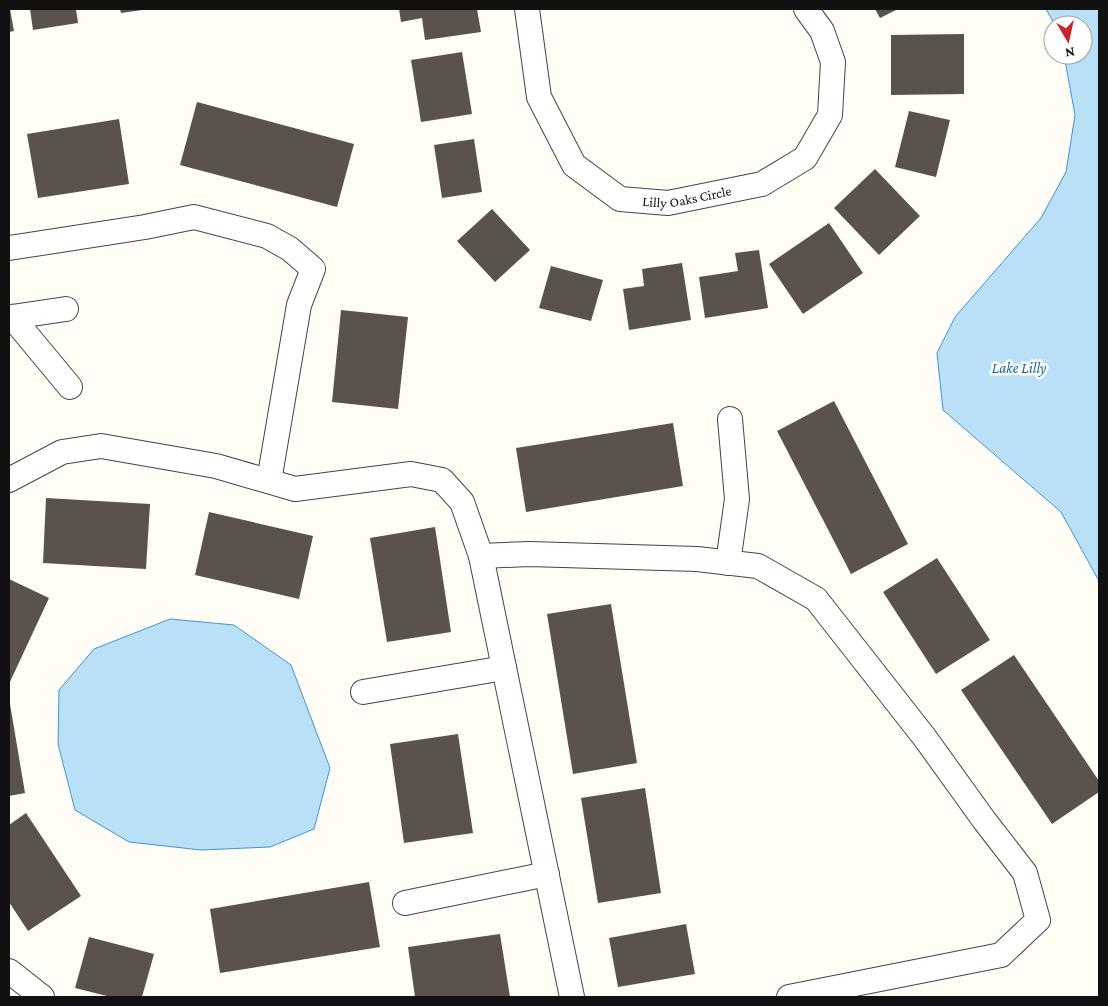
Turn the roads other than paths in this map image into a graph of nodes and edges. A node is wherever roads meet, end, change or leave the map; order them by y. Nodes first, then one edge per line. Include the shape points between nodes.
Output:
1 (527, 9) edge
2 (806, 9) edge
3 (9, 248) edge
4 (66, 309) dead end
5 (10, 318) edge
6 (70, 387) dead end
7 (730, 419) dead end
8 (9, 480) edge
9 (269, 481) junction
10 (481, 556) junction
11 (728, 563) junction
12 (504, 668) junction
13 (363, 692) dead end
14 (546, 874) junction
15 (405, 903) dead end
16 (13, 983) edge
17 (42, 997) edge
18 (572, 997) edge
19 (789, 997) edge

1 - 2 street, Lilly Oaks Circle via 539,97 574,165 620,199 668,203 762,184 805,158 830,115 833,62 822,31
3 - 9 street via 194,217 267,236 290,249 313,269 299,305
4 - 5 street
5 - 6 street
7 - 11 street via 737,499
8 - 9 street via 62,452 101,446 216,466
9 - 10 street via 295,489 411,474 442,480 462,502
10 - 11 street via 529,554 697,559
10 - 12 street
11 - 19 street via 758,566 816,599 1025,873 1038,920 1001,955
12 - 13 street
12 - 14 street
14 - 15 street
14 - 18 street
16 - 17 street

